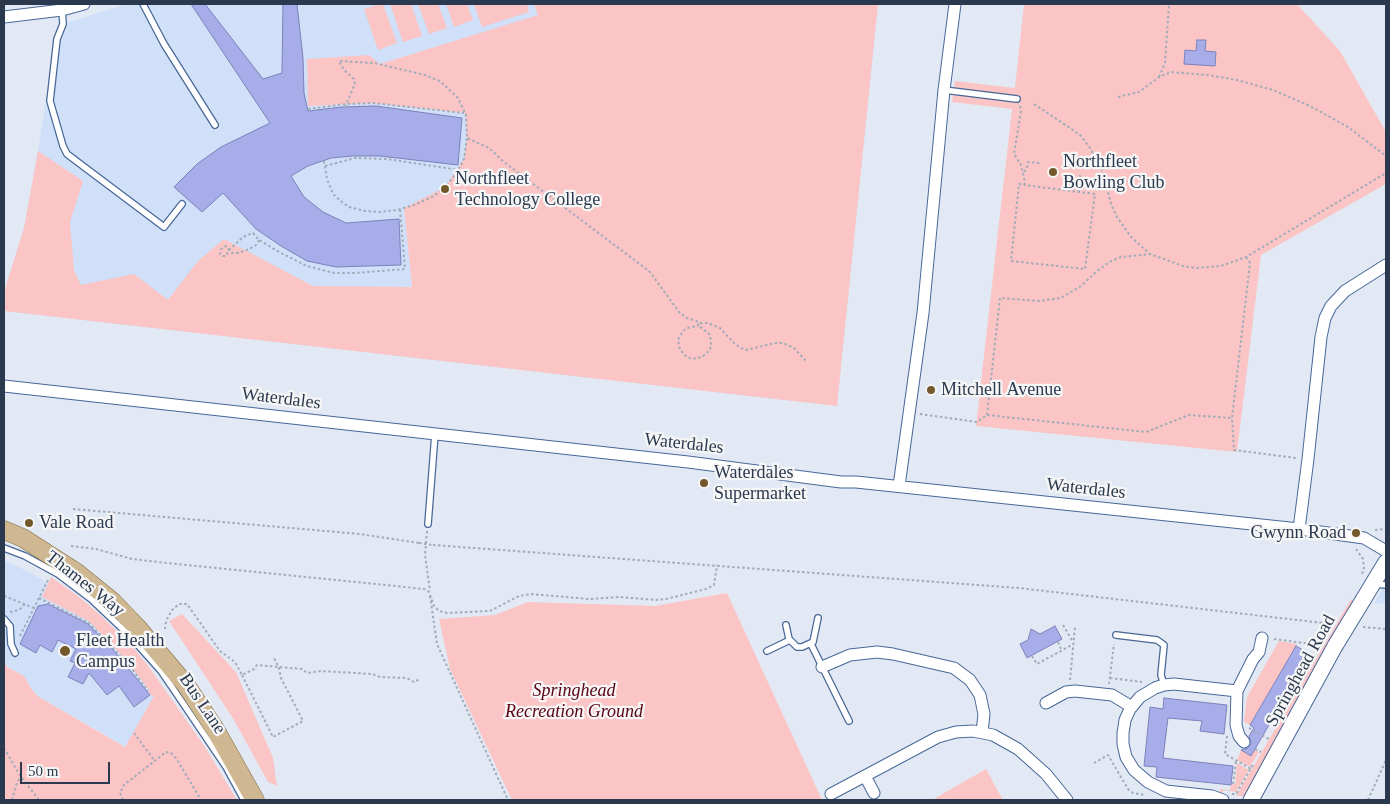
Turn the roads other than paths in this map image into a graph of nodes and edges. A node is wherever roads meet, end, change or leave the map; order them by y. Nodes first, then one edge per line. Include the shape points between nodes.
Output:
1 (84, 4) edge
2 (142, 4) edge
3 (955, 4) edge
4 (62, 10) junction
5 (4, 17) edge
6 (944, 90) junction
7 (1017, 99) road end
8 (215, 125) dead end
9 (182, 204) dead end
10 (1386, 265) edge
11 (4, 386) edge
12 (435, 434) junction
13 (899, 486) junction
14 (428, 524) road end
15 (1299, 529) junction
16 (4, 530) edge
17 (4, 548) edge
18 (1386, 551) edge
19 (1386, 562) edge
20 (1373, 582) edge
21 (818, 618) dead end
22 (4, 619) edge
23 (786, 625) dead end
24 (1115, 638) road end
25 (1262, 638) road end
26 (790, 640) junction
27 (811, 644) junction
28 (767, 651) dead end
29 (15, 653) dead end
30 (822, 667) junction
31 (1164, 685) junction
32 (1237, 691) junction
33 (1046, 703) dead end
34 (1132, 707) junction
35 (849, 721) dead end
36 (982, 732) junction
37 (1244, 742) dead end
38 (865, 776) junction
39 (874, 793) dead end
40 (831, 794) dead end
41 (1180, 796) edge
42 (244, 800) edge
43 (255, 800) edge
44 (1067, 800) edge
45 (1223, 800) edge
46 (1251, 800) edge

1 - 4 street
2 - 8 lane
3 - 6 street
4 - 5 street
4 - 9 lane via 63,24 57,40 50,101 67,154 164,226
6 - 7 lane
6 - 13 street via 923,313
10 - 15 street via 1345,291 1326,314
11 - 12 street, Waterdales
12 - 13 street, Waterdales
12 - 14 lane
13 - 15 street, Waterdales
15 - 18 street, Waterdales via 1364,538
16 - 43 main road, Thames Way via 23,538 76,572 137,627 186,685
17 - 42 lane, Bus Lane via 41,564 66,580 128,634 161,671 226,767
19 - 20 main road, Springhead Road
20 - 46 main road, Springhead Road, bridge via 1328,646
21 - 27 lane
22 - 29 lane via 10,628
23 - 26 lane
24 - 31 lane via 1156,640 1164,645 1161,676
25 - 32 street via 1259,652
26 - 27 lane via 799,648
26 - 28 lane
27 - 30 lane
30 - 35 lane
30 - 36 street via 850,655 872,652 954,668 968,677 980,695 984,714
31 - 32 street
31 - 34 street via 1140,697
32 - 37 street via 1236,725
33 - 34 street via 1067,692 1078,691 1111,695
34 - 41 street via 1122,736 1130,764 1153,785
36 - 38 street via 938,736
36 - 44 street via 999,737 1018,749 1046,774
38 - 39 street
38 - 40 street
41 - 45 street via 1212,796

